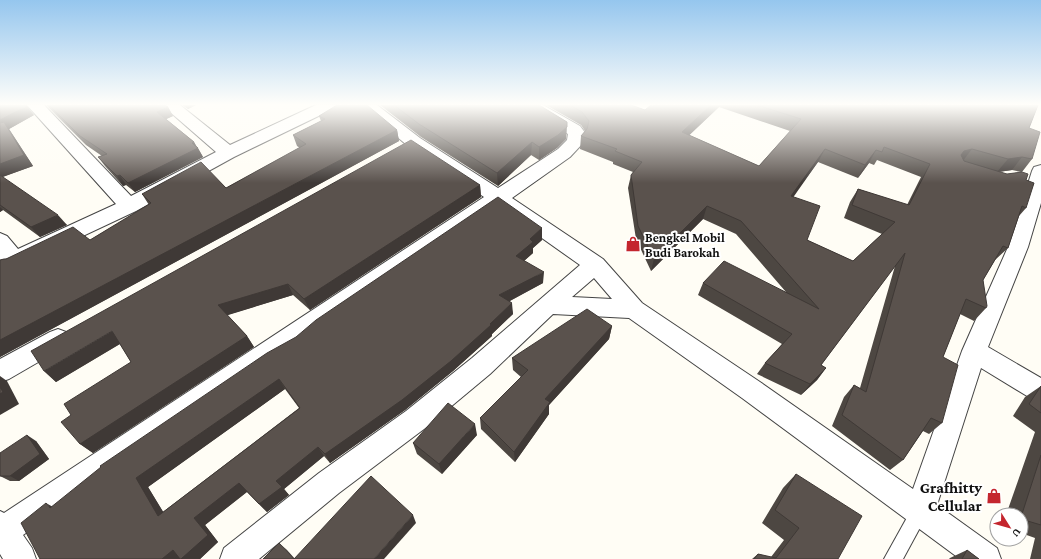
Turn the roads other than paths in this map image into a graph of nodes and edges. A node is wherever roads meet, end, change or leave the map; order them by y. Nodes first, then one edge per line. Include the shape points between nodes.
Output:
1 (60, 131) edge
2 (202, 131) edge
3 (271, 131) edge
4 (400, 131) edge
5 (575, 131) edge
6 (414, 142) junction
7 (228, 153) junction
8 (394, 154) edge
9 (1032, 178) edge
10 (497, 197) junction
11 (129, 206) junction
12 (0, 241) edge
13 (8, 264) edge
14 (595, 265) junction
15 (548, 304) junction
16 (634, 309) junction
17 (76, 329) edge
18 (974, 351) junction
19 (0, 371) edge
20 (1041, 391) edge
21 (920, 511) junction
22 (2, 529) edge
23 (21, 559) edge
24 (235, 559) edge
25 (893, 559) edge
26 (986, 559) edge

1 - 11 street
2 - 7 street
3 - 7 street
4 - 6 street
5 - 10 street via 577,134 575,142 564,153
6 - 8 street
6 - 10 street
7 - 11 street
9 - 18 street via 1018,247
10 - 14 street
10 - 22 street
11 - 13 street
12 - 13 street
14 - 15 street
14 - 16 street
15 - 16 street
15 - 24 street via 481,366 415,420 329,483
16 - 21 street
17 - 19 street
18 - 20 street
18 - 21 street
21 - 25 lane
21 - 26 street
22 - 23 street

